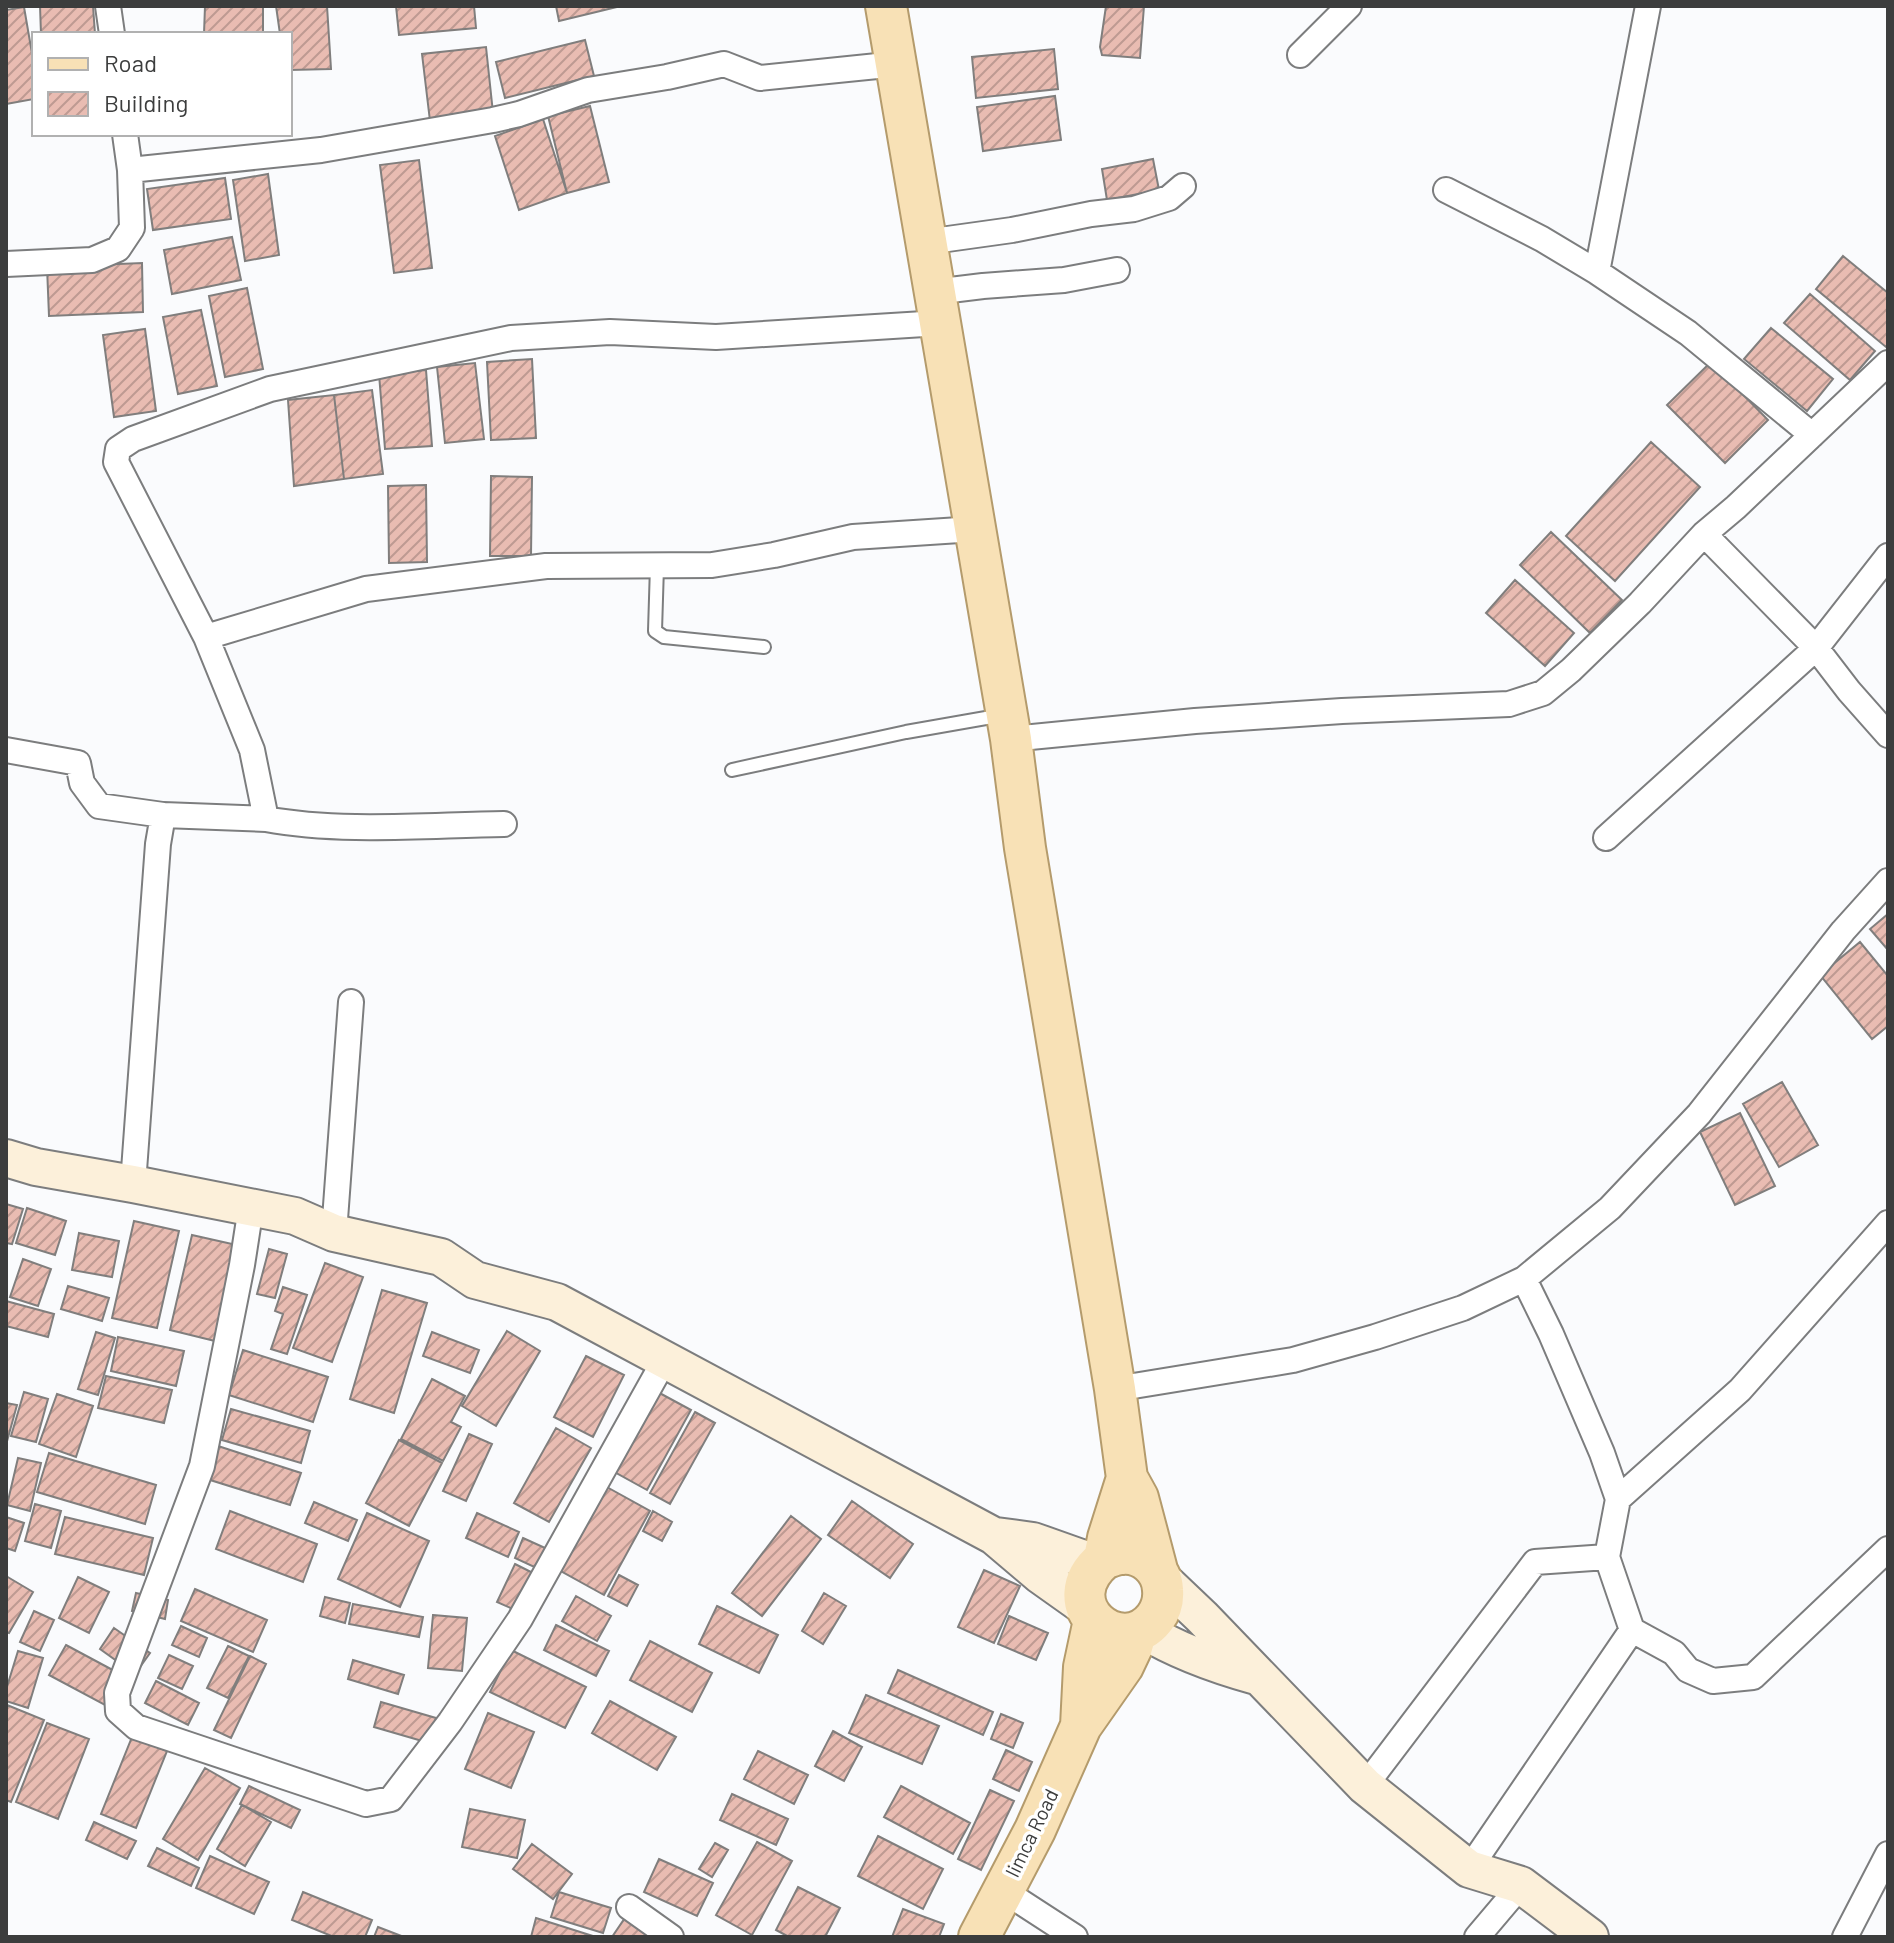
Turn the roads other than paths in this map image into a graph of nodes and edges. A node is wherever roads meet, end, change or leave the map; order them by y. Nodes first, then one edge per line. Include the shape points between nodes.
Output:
1 (108, 6) edge
2 (886, 6) edge
3 (1349, 6) edge
4 (1648, 6) edge
5 (112, 32) edge
6 (1300, 55) dead end
7 (897, 64) junction
8 (125, 136) edge
9 (130, 170) junction
10 (1183, 186) dead end
11 (1446, 190) dead end
12 (926, 242) junction
13 (6, 264) edge
14 (1117, 270) dead end
15 (1597, 272) junction
16 (937, 308) junction
17 (1888, 363) edge
18 (1812, 435) junction
19 (975, 529) junction
20 (1704, 534) junction
21 (1888, 556) edge
22 (657, 566) junction
23 (206, 637) junction
24 (764, 647) dead end
25 (1816, 648) junction
26 (1009, 727) junction
27 (1888, 735) edge
28 (6, 750) edge
29 (732, 770) dead end
30 (163, 815) junction
31 (266, 819) junction
32 (504, 824) dead end
33 (1606, 838) dead end
34 (1888, 881) edge
35 (351, 1002) dead end
36 (6, 1158) edge
37 (133, 1184) junction
38 (251, 1207) junction
39 (1888, 1223) edge
40 (334, 1233) junction
41 (1524, 1279) junction
42 (664, 1361) junction
43 (1115, 1389) junction
44 (1127, 1478) junction
45 (1618, 1499) junction
46 (994, 1536) junction
47 (1888, 1549) edge
48 (1607, 1557) junction
49 (1101, 1562) junction
50 (1159, 1574) junction
51 (1089, 1613) junction
52 (1632, 1630) junction
53 (1140, 1632) junction
54 (1260, 1677) junction
55 (1081, 1726) junction
56 (1365, 1786) junction
57 (1888, 1854) edge
58 (1469, 1869) junction
59 (1521, 1885) junction
60 (1004, 1891) junction
61 (629, 1907) dead end
62 (671, 1937) edge
63 (979, 1937) edge
64 (1075, 1937) edge
65 (1477, 1937) edge
66 (1590, 1937) edge
67 (1845, 1937) edge

1 - 5 street
2 - 7 main road
3 - 6 street
4 - 15 street
7 - 9 street via 760,78 724,64 588,90 493,120 321,150
7 - 12 main road
8 - 9 street
9 - 13 street via 132,228 118,249 92,260
10 - 12 street via 1169,198 1134,209
11 - 15 street
12 - 16 main road
14 - 16 street via 983,286
15 - 18 street via 1688,333
16 - 19 main road
16 - 23 street via 716,337 610,332 511,338 270,389 133,439 118,449 116,462
17 - 18 street
18 - 20 street
19 - 22 street via 853,537 712,565
19 - 26 main road
20 - 25 street
20 - 26 street via 1571,670 1543,693 1509,704
21 - 25 street
22 - 23 street via 546,566 366,589
22 - 24 lane via 655,631 664,637
23 - 31 street via 252,750
25 - 27 street
25 - 33 street
26 - 29 lane via 906,732
26 - 43 main road
28 - 30 street via 78,763 82,783 99,806
30 - 31 street
30 - 37 street
31 - 32 street via 335,827
34 - 41 street via 1699,1114 1610,1208
35 - 40 street
36 - 37 main road
37 - 38 main road
38 - 40 main road via 295,1216
38 - 42 street via 202,1466 117,1693 118,1711 136,1727 366,1804 391,1799 520,1619
39 - 45 street via 1740,1390
40 - 42 main road via 441,1257 475,1280 557,1302
41 - 43 street via 1463,1308 1307,1356
41 - 45 street
42 - 46 main road
43 - 44 main road
44 - 49 main road
44 - 50 main road via 1138,1498
45 - 48 street
46 - 49 main road via 1033,1541
46 - 51 main road
47 - 52 street via 1753,1677 1713,1681 1688,1670 1674,1653
48 - 52 street
48 - 56 street via 1535,1562
49 - 50 main road via 1121,1553 1134,1554
49 - 51 main road via 1087,1580
50 - 53 main road via 1164,1598 1160,1612
50 - 54 main road
51 - 53 main road via 1104,1628
51 - 55 main road, limca Road
52 - 58 street
53 - 54 main road via 1209,1663
53 - 55 main road, limca Road
54 - 56 main road
55 - 60 main road, limca Road
56 - 58 main road
57 - 67 street
58 - 59 main road
59 - 65 street
59 - 66 main road
60 - 63 main road, limca Road
60 - 64 street
61 - 62 street

